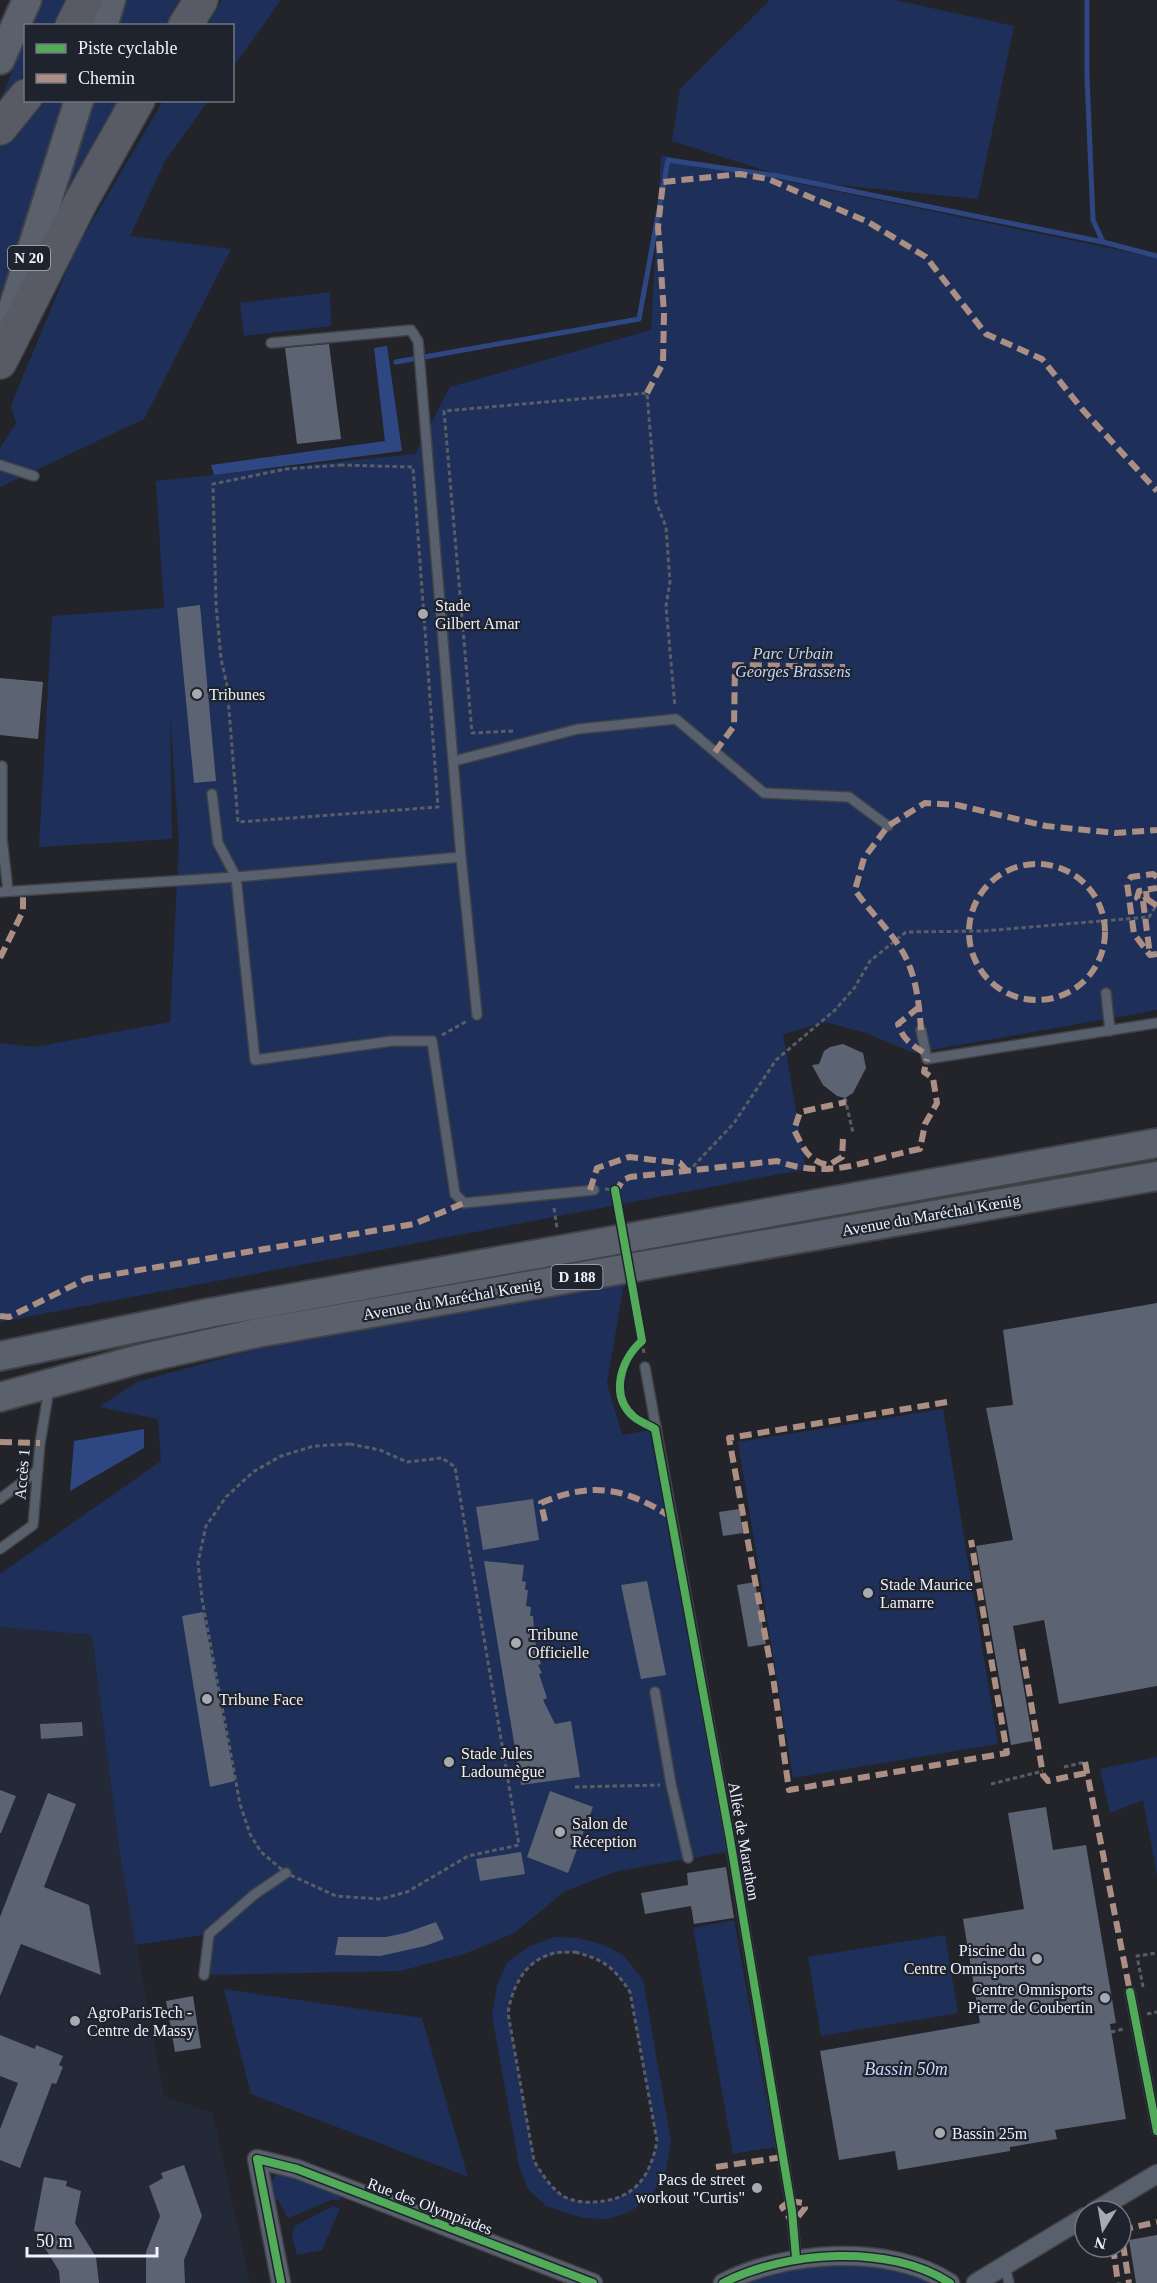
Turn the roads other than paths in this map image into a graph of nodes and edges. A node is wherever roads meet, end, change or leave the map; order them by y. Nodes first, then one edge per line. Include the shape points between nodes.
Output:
1 (27, 0) edge
2 (85, 0) edge
3 (111, 0) edge
4 (201, 0) edge
5 (73, 24) edge
6 (104, 24) edge
7 (186, 24) edge
8 (0, 60) edge
9 (24, 98) edge
10 (78, 102) edge
11 (137, 102) edge
12 (0, 128) edge
13 (271, 343) dead end
14 (0, 349) edge
15 (0, 362) edge
16 (0, 465) edge
17 (34, 476) dead end
18 (454, 761) junction
19 (2, 766) dead end
20 (212, 794) dead end
21 (888, 826) dead end
22 (461, 857) junction
23 (236, 877) junction
24 (4, 891) edge
25 (1106, 993) dead end
26 (477, 1015) road end
27 (1157, 1023) edge
28 (921, 1030) dead end
29 (1110, 1031) junction
30 (1157, 1143) edge
31 (1157, 1176) edge
32 (594, 1190) dead end
33 (0, 1356) edge
34 (645, 1367) dead end
35 (49, 1385) junction
36 (0, 1397) edge
37 (38, 1470) junction
38 (0, 1500) edge
39 (0, 1548) edge
40 (655, 1692) dead end
41 (688, 1858) dead end
42 (286, 1874) road end
43 (204, 1975) dead end
44 (1130, 1992) road end
45 (1157, 2131) edge
46 (1157, 2174) edge
47 (1115, 2199) edge
48 (1073, 2226) edge
49 (796, 2259) junction
50 (1007, 2275) edge
51 (281, 2283) edge
52 (592, 2283) edge
53 (723, 2283) edge
54 (950, 2283) edge
55 (976, 2283) edge

1 - 8 main road
2 - 5 highway
3 - 6 main road
4 - 7 highway
9 - 12 highway
10 - 14 main road, N 20
11 - 15 highway via 80,203
13 - 18 lane via 411,330 418,340
16 - 17 lane
18 - 21 lane via 578,729 676,719 765,793 849,797
18 - 22 lane
19 - 24 lane
20 - 23 lane via 218,843
22 - 23 lane
22 - 26 lane
23 - 24 lane
23 - 32 lane via 255,1060 392,1041 432,1041 459,1200 464,1203
25 - 29 lane
27 - 29 lane
28 - 29 lane via 927,1059
30 - 33 main road, Avenue du Maréchal Kœnig / D 188 via 209,1313
31 - 35 main road, Avenue du Maréchal Kœnig / D 188 via 257,1333 140,1359
34 - 49 lane, Allée de Marathon via 730,1839 792,2211
35 - 36 main road, Avenue du Maréchal Kœnig / D 188
35 - 37 lane, Accès 1
37 - 38 lane
37 - 39 lane, Accès 1 via 33,1525
40 - 41 lane
42 - 43 lane via 255,1894 209,1934
44 - 45 lane
46 - 47 street
48 - 50 street
49 - 53 street
49 - 54 street via 856,2257 889,2261
50 - 55 street
51 - 52 street, Rue des Olympiades via 256,2159 297,2169

